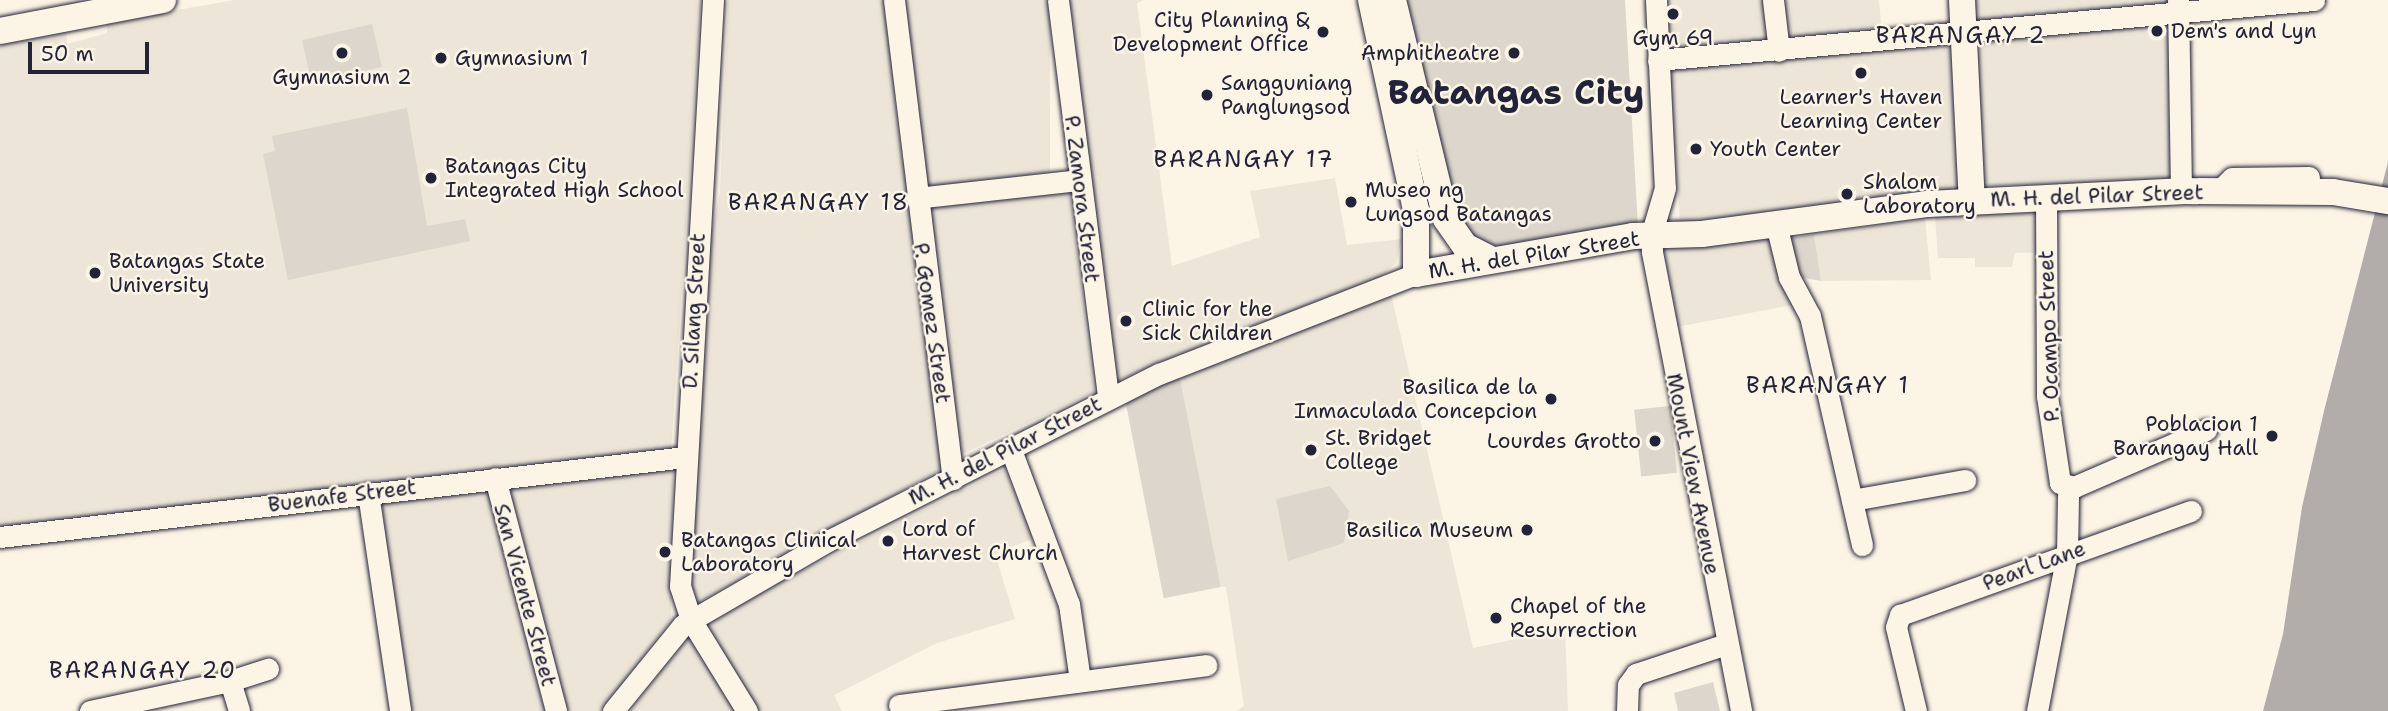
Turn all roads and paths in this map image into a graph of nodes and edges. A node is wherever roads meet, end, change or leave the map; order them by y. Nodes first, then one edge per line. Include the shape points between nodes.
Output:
1 (73, 0) edge
2 (163, 0) edge
3 (713, 0) edge
4 (894, 0) edge
5 (1058, 0) edge
6 (1371, 0) edge
7 (1393, 0) edge
8 (1656, 0) edge
9 (1773, 0) edge
10 (1962, 0) edge
11 (2315, 0) edge
12 (111, 5) edge
13 (2178, 5) edge
14 (0, 14) edge
15 (0, 31) edge
16 (1963, 33) junction
17 (1779, 51) junction
18 (1658, 60) junction
19 (2309, 177) dead end
20 (1079, 180) junction
21 (2181, 191) junction
22 (2232, 191) junction
23 (2046, 197) junction
24 (916, 198) junction
25 (2388, 201) edge
26 (1972, 202) junction
27 (1776, 223) junction
28 (1450, 226) junction
29 (1419, 232) junction
30 (1651, 236) junction
31 (1489, 258) junction
32 (1416, 274) junction
33 (1108, 398) junction
34 (2206, 430) dead end
35 (1011, 450) junction
36 (685, 457) junction
37 (495, 478) junction
38 (953, 479) junction
39 (1965, 480) dead end
40 (368, 493) junction
41 (2068, 495) dead end
42 (1852, 500) junction
43 (2191, 511) dead end
44 (0, 537) edge
45 (1862, 545) dead end
46 (2067, 554) junction
47 (691, 620) junction
48 (1726, 644) junction
49 (1206, 664) dead end
50 (268, 669) dead end
51 (1080, 680) junction
52 (230, 681) junction
53 (900, 705) dead end
54 (90, 711) edge
55 (239, 711) edge
56 (400, 711) edge
57 (556, 711) edge
58 (613, 711) edge
59 (747, 711) edge
60 (1627, 711) edge
61 (1741, 711) edge
62 (1916, 711) edge
63 (2037, 711) edge

1 - 14 main road
2 - 12 main road
3 - 36 street, D. Silang Street
4 - 24 street, P. Gomez Street
5 - 20 street, P. Zamora Street
6 - 29 main road
7 - 28 main road
8 - 18 street
9 - 17 street
10 - 16 main road
11 - 13 street
12 - 15 main road
13 - 16 street
13 - 21 street
16 - 17 street
16 - 26 main road
17 - 18 street
18 - 30 street via 1665,188
19 - 22 street via 2232,178
20 - 24 street
20 - 33 street, P. Zamora Street
21 - 22 main road, M. H. del Pilar Street
21 - 23 main road, M. H. del Pilar Street
22 - 25 main road, M. H. del Pilar Street via 2333,192
23 - 26 main road, M. H. del Pilar Street
23 - 34 street, P. Ocampo Street via 2047,396 2060,483 2074,487
24 - 38 street, P. Gomez Street
26 - 27 main road, M. H. del Pilar Street
27 - 30 main road, M. H. del Pilar Street
27 - 42 street via 1789,277 1810,316
28 - 29 main road
28 - 31 main road via 1465,246
29 - 32 main road
30 - 31 main road, M. H. del Pilar Street
30 - 48 street, Mount View Avenue
31 - 32 main road, M. H. del Pilar Street
32 - 33 street, M. H. del Pilar Street via 1195,359
33 - 35 street, M. H. del Pilar Street
35 - 38 street, M. H. del Pilar Street
35 - 51 street via 1069,604
36 - 37 street, Buenafe Street
36 - 47 street, D. Silang Street via 680,586
37 - 40 street, Buenafe Street
37 - 57 street, San Vicente Street
38 - 47 street, M. H. del Pilar Street via 828,541
39 - 42 street
40 - 44 street, Buenafe Street
40 - 56 street
41 - 46 street
42 - 45 street
43 - 46 street, Pearl Lane
46 - 62 street, Pearl Lane via 1900,615 1897,637
46 - 63 street
47 - 58 street, M. H. del Pilar Street
47 - 59 street, D. Silang Street
48 - 60 street via 1636,674 1628,685
48 - 61 street, Mount View Avenue
49 - 51 street
50 - 52 street
51 - 53 street
52 - 54 street
52 - 55 street

